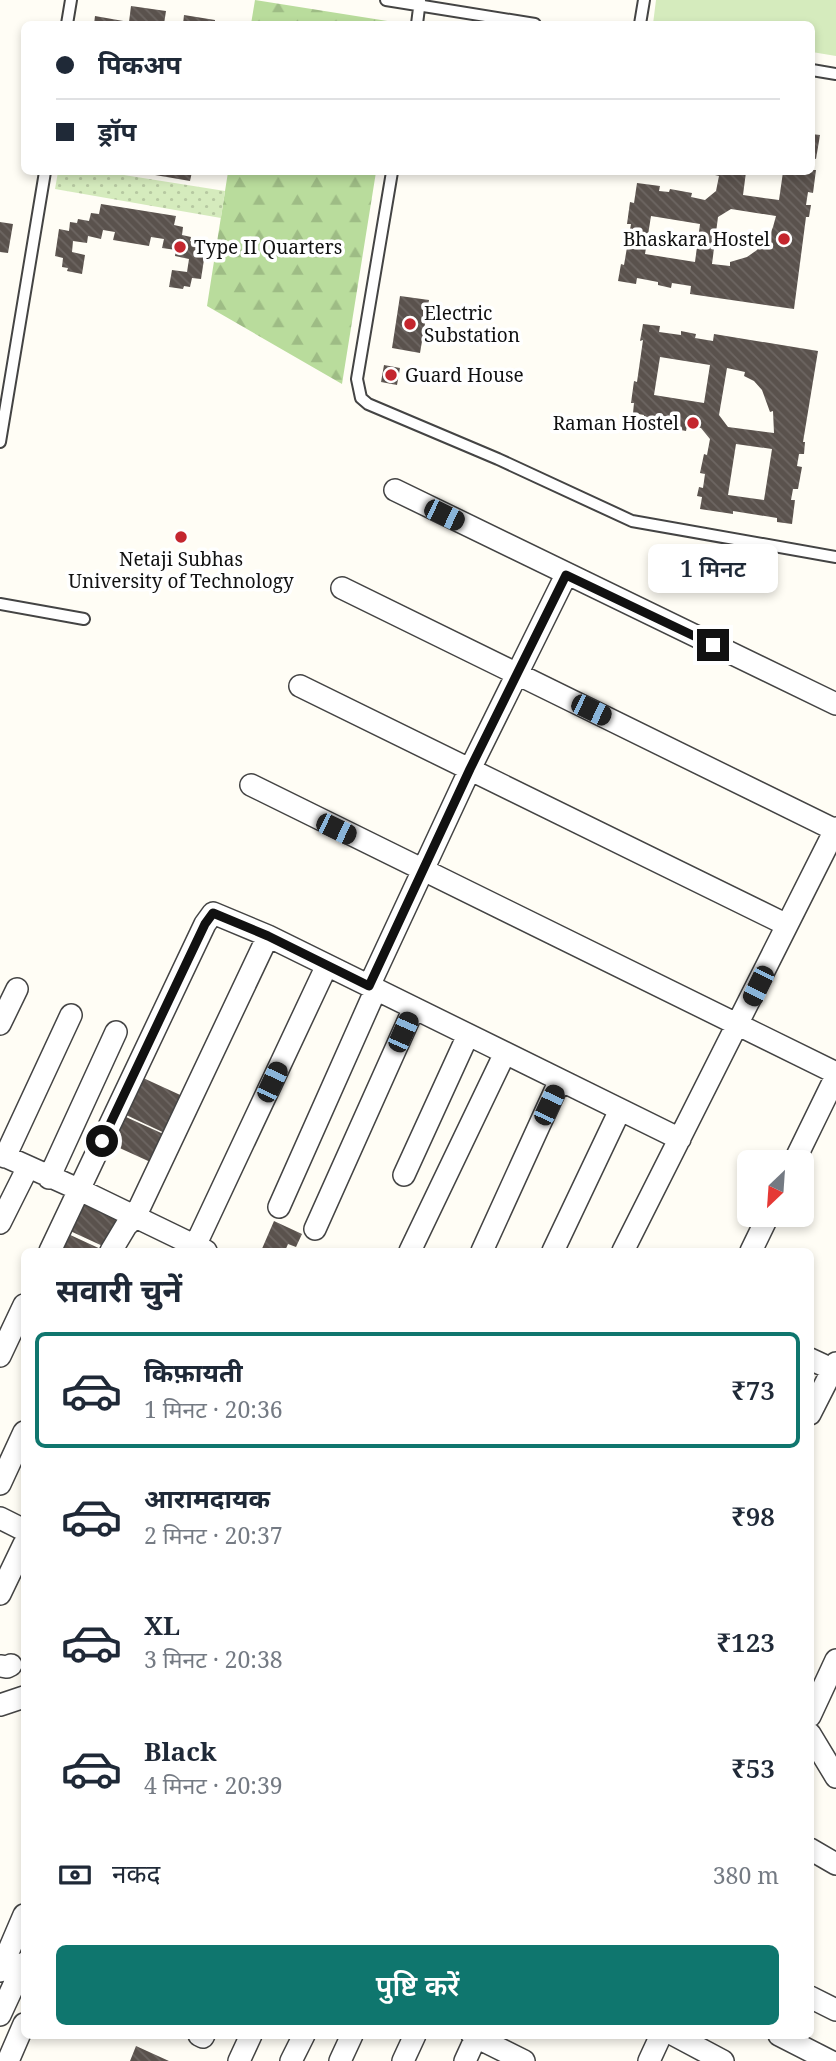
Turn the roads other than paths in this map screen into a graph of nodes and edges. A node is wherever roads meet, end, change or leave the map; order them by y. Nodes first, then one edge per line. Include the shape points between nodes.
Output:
1 (71, 0) edge
2 (386, 0) edge
3 (643, 0) edge
4 (420, 3) edge
5 (68, 21) edge
6 (417, 21) edge
7 (519, 21) edge
8 (640, 21) edge
9 (815, 70) edge
10 (836, 74) edge
11 (44, 175) edge
12 (391, 175) edge
13 (0, 442) edge
14 (394, 490) dead end
15 (836, 557) edge
16 (566, 575) junction
17 (342, 588) dead end
18 (0, 604) edge
19 (84, 619) dead end
20 (518, 674) junction
21 (300, 685) dead end
22 (836, 704) edge
23 (470, 769) junction
24 (251, 785) dead end
25 (835, 829) edge
26 (424, 872) junction
27 (787, 925) junction
28 (268, 936) junction
29 (327, 965) junction
30 (372, 987) junction
31 (17, 989) dead end
32 (414, 1008) junction
33 (71, 1015) dead end
34 (0, 1024) edge
35 (738, 1027) junction
36 (116, 1032) dead end
37 (468, 1035) junction
38 (505, 1053) junction
39 (836, 1075) edge
40 (560, 1080) junction
41 (620, 1110) junction
42 (680, 1139) junction
43 (800, 1150) edge
44 (3, 1156) edge
45 (28, 1167) junction
46 (404, 1175) dead end
47 (49, 1178) junction
48 (80, 1190) junction
49 (279, 1207) dead end
50 (135, 1217) junction
51 (1, 1218) edge
52 (763, 1227) edge
53 (315, 1229) dead end
54 (170, 1244) edge
55 (51, 1248) edge
56 (113, 1248) edge
57 (194, 1248) edge
58 (200, 1248) edge
59 (411, 1248) edge
60 (483, 1248) edge
61 (553, 1248) edge
62 (625, 1248) edge
63 (752, 1248) edge
64 (21, 1311) edge
65 (0, 1356) edge
66 (814, 1360) edge
67 (835, 1368) edge
68 (814, 1407) edge
69 (21, 1438) edge
70 (0, 1484) edge
71 (0, 1518) edge
72 (21, 1528) edge
73 (21, 1550) edge
74 (1, 1591) edge
75 (836, 1660) edge
76 (21, 1698) edge
77 (0, 1705) edge
78 (814, 1707) edge
79 (814, 1741) edge
80 (836, 1777) edge
81 (814, 1851) edge
82 (836, 1864) edge
83 (21, 1922) edge
84 (21, 1970) edge
85 (0, 1971) edge
86 (814, 1999) edge
87 (836, 2010) edge
88 (0, 2015) edge
89 (21, 2031) edge
90 (249, 2039) edge
91 (302, 2039) edge
92 (350, 2039) edge
93 (413, 2039) edge
94 (473, 2039) edge
95 (480, 2039) edge
96 (659, 2039) edge
97 (682, 2039) edge
98 (787, 2039) edge
99 (8, 2061) edge
100 (239, 2061) edge
101 (291, 2061) edge
102 (340, 2061) edge
103 (403, 2061) edge
104 (465, 2061) edge
105 (524, 2061) edge
106 (649, 2061) edge
107 (723, 2061) edge
108 (830, 2061) edge

1 - 5 lane
2 - 4 lane
3 - 8 lane
4 - 6 lane
4 - 7 lane
9 - 10 lane
11 - 13 lane
12 - 15 lane via 357,379 361,398 632,522
14 - 16 street
16 - 20 street
16 - 22 street
17 - 20 street
18 - 19 lane
20 - 23 street
20 - 25 street
21 - 23 street
23 - 26 street
23 - 27 street
24 - 26 street
25 - 27 street
26 - 30 street
26 - 35 street
27 - 35 street
28 - 29 street
28 - 48 street via 219,913 209,917
28 - 50 street
29 - 30 street
29 - 58 street
30 - 32 street
30 - 49 street
31 - 34 street
32 - 37 street
32 - 53 street
33 - 44 street
35 - 39 street
35 - 42 street
36 - 47 street
37 - 38 street
37 - 46 street
38 - 40 street
38 - 59 street
39 - 43 street
40 - 41 street
40 - 60 street
41 - 42 street
41 - 61 street
42 - 62 street
44 - 45 street
45 - 47 street
45 - 51 street
47 - 48 street
48 - 50 street
48 - 55 street
50 - 54 street
50 - 56 street
52 - 63 street
54 - 57 street
64 - 65 street
66 - 67 street
67 - 68 street
69 - 70 street
71 - 72 street
73 - 74 street
75 - 78 street
76 - 77 street
79 - 80 street
81 - 82 street
83 - 85 street
84 - 88 street
86 - 87 street
89 - 99 street
90 - 100 street
91 - 101 street
92 - 102 street
93 - 103 street
94 - 104 street
95 - 105 street
96 - 106 street
97 - 107 street
98 - 108 street

